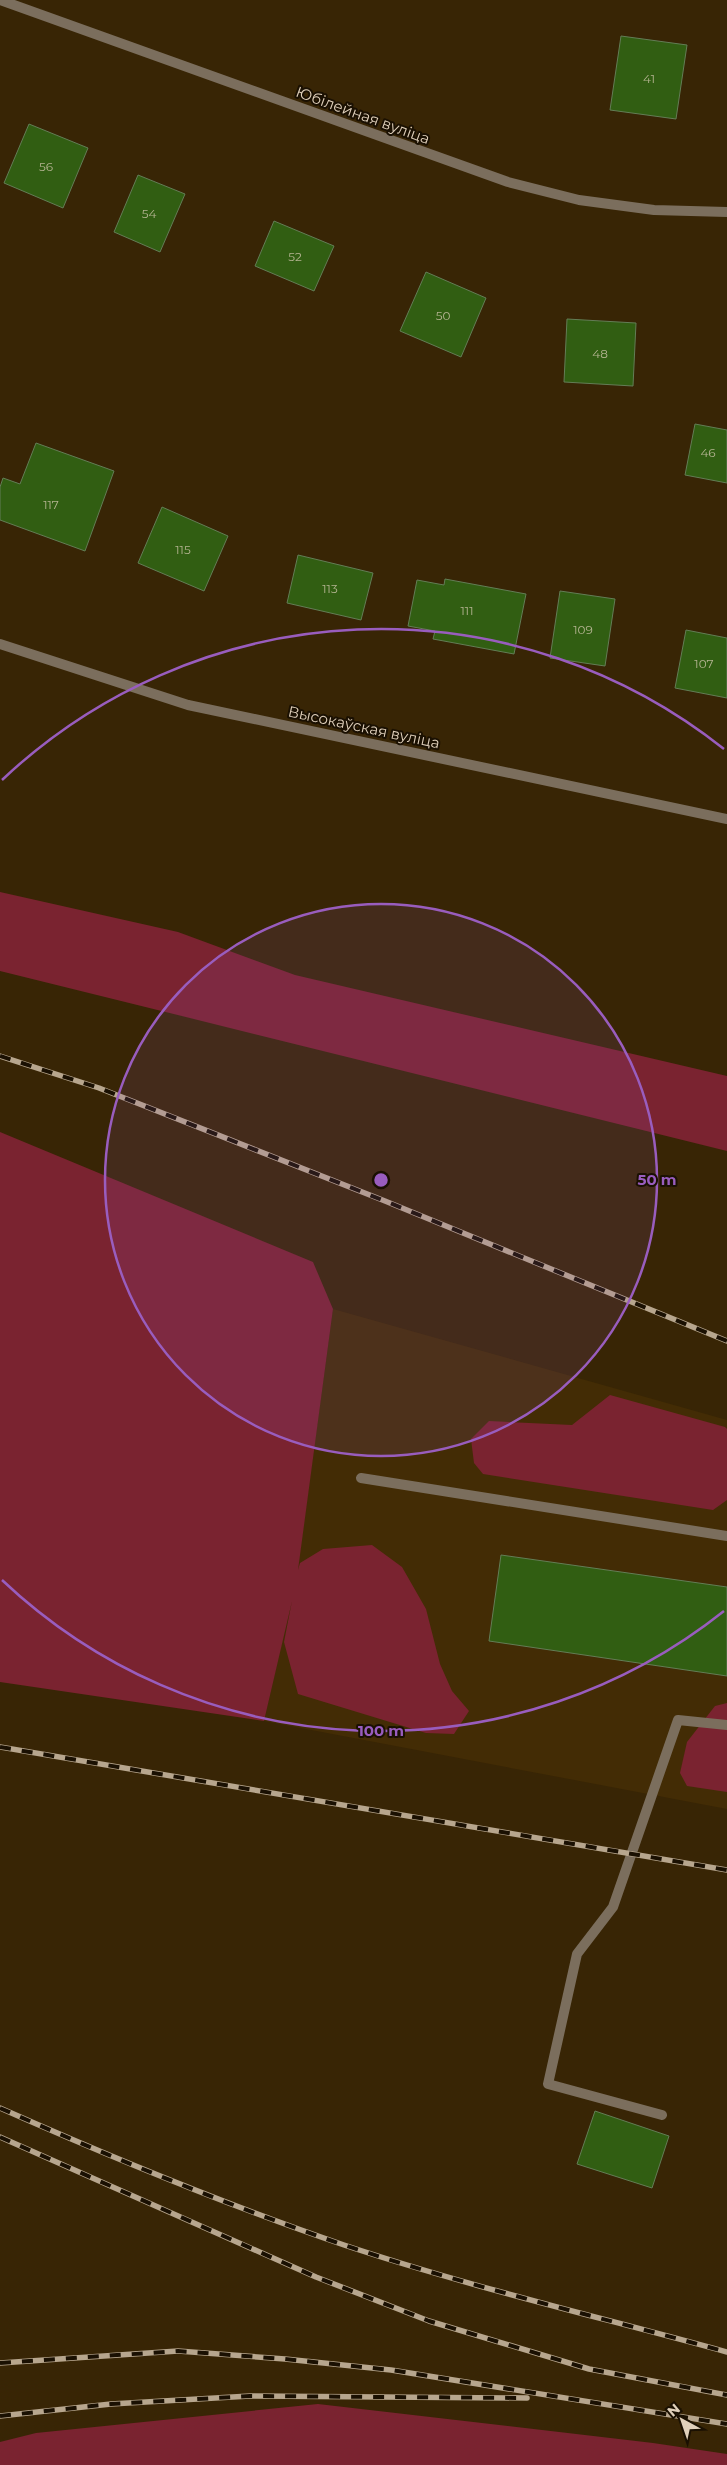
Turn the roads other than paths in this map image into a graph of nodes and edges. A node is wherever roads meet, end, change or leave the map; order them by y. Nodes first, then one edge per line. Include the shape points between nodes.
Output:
1 (0, 0) edge
2 (727, 212) edge
3 (0, 644) edge
4 (727, 818) edge
5 (361, 1478) dead end
6 (727, 1536) edge
7 (727, 1725) edge
8 (662, 2115) dead end

1 - 2 street, Юбілейная вуліца via 508,182 579,200 654,210
3 - 4 street, Высокаўская вуліца via 188,705
5 - 6 street
7 - 8 street via 678,1720 613,1907 577,1954 548,2084

